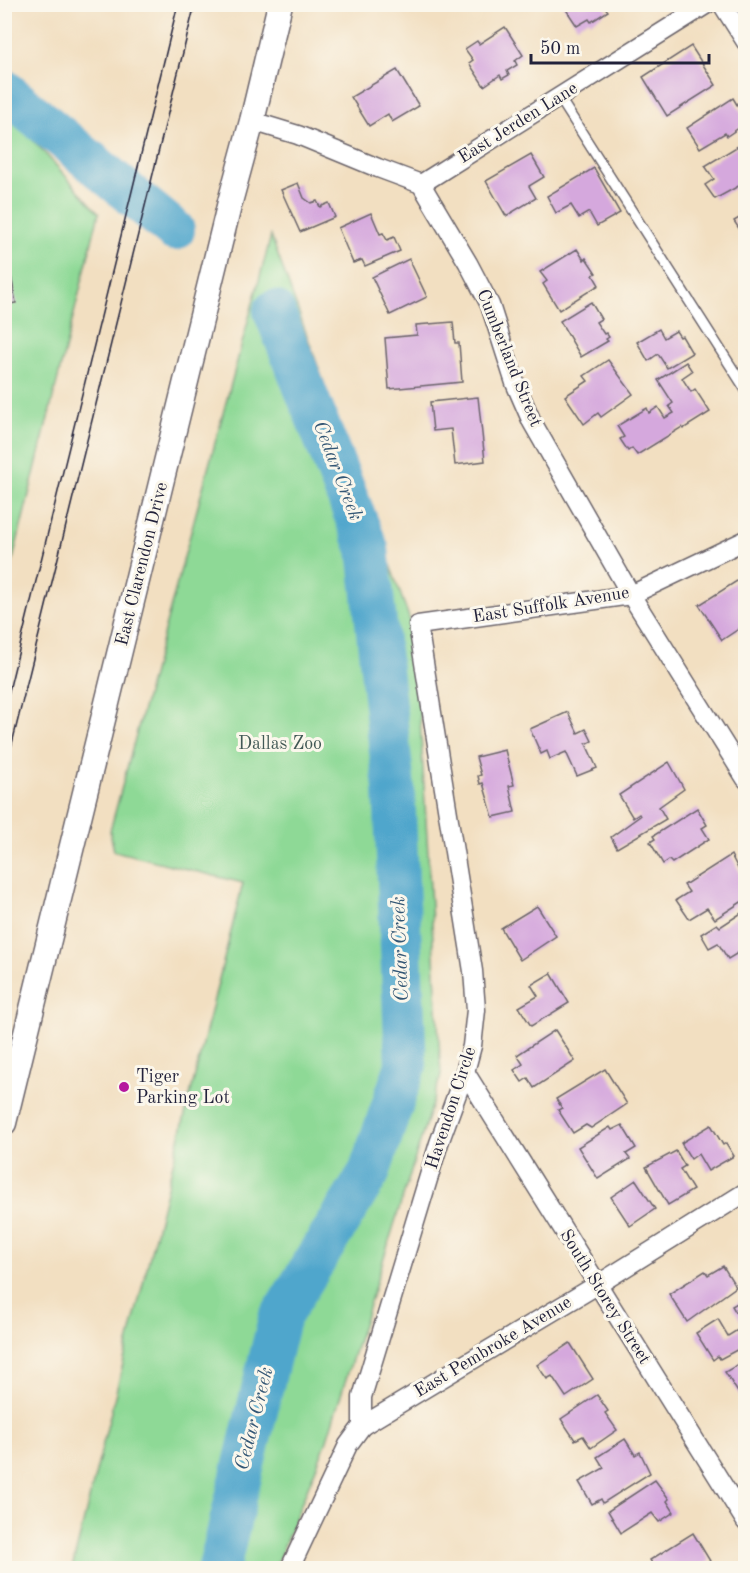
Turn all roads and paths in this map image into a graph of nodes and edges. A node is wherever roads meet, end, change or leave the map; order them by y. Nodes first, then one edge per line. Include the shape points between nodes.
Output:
1 (280, 4) edge
2 (707, 4) edge
3 (722, 4) edge
4 (746, 42) edge
5 (559, 97) junction
6 (252, 121) junction
7 (421, 184) junction
8 (746, 390) edge
9 (746, 540) edge
10 (631, 595) junction
11 (418, 625) joint
12 (746, 779) edge
13 (465, 1072) junction
14 (4, 1123) edge
15 (746, 1192) edge
16 (597, 1285) junction
17 (362, 1426) junction
18 (746, 1522) edge
19 (290, 1569) edge

1 - 6 street, East Clarendon Drive
2 - 5 street, East Jerden Lane
3 - 4 street
5 - 7 street, East Jerden Lane
5 - 8 lane
6 - 7 street
6 - 14 street, East Clarendon Drive
7 - 10 street, Cumberland Street via 490,305 532,422
9 - 10 street, East Suffolk Avenue
10 - 11 street, East Suffolk Avenue
10 - 12 street, Cumberland Street
11 - 13 street, Havendon Circle via 473,971 476,1010
13 - 16 street, South Storey Street
13 - 17 street, Havendon Circle via 439,1143 362,1397
15 - 16 street, East Pembroke Avenue
16 - 17 street, East Pembroke Avenue
16 - 18 street, South Storey Street
17 - 19 street via 348,1445

